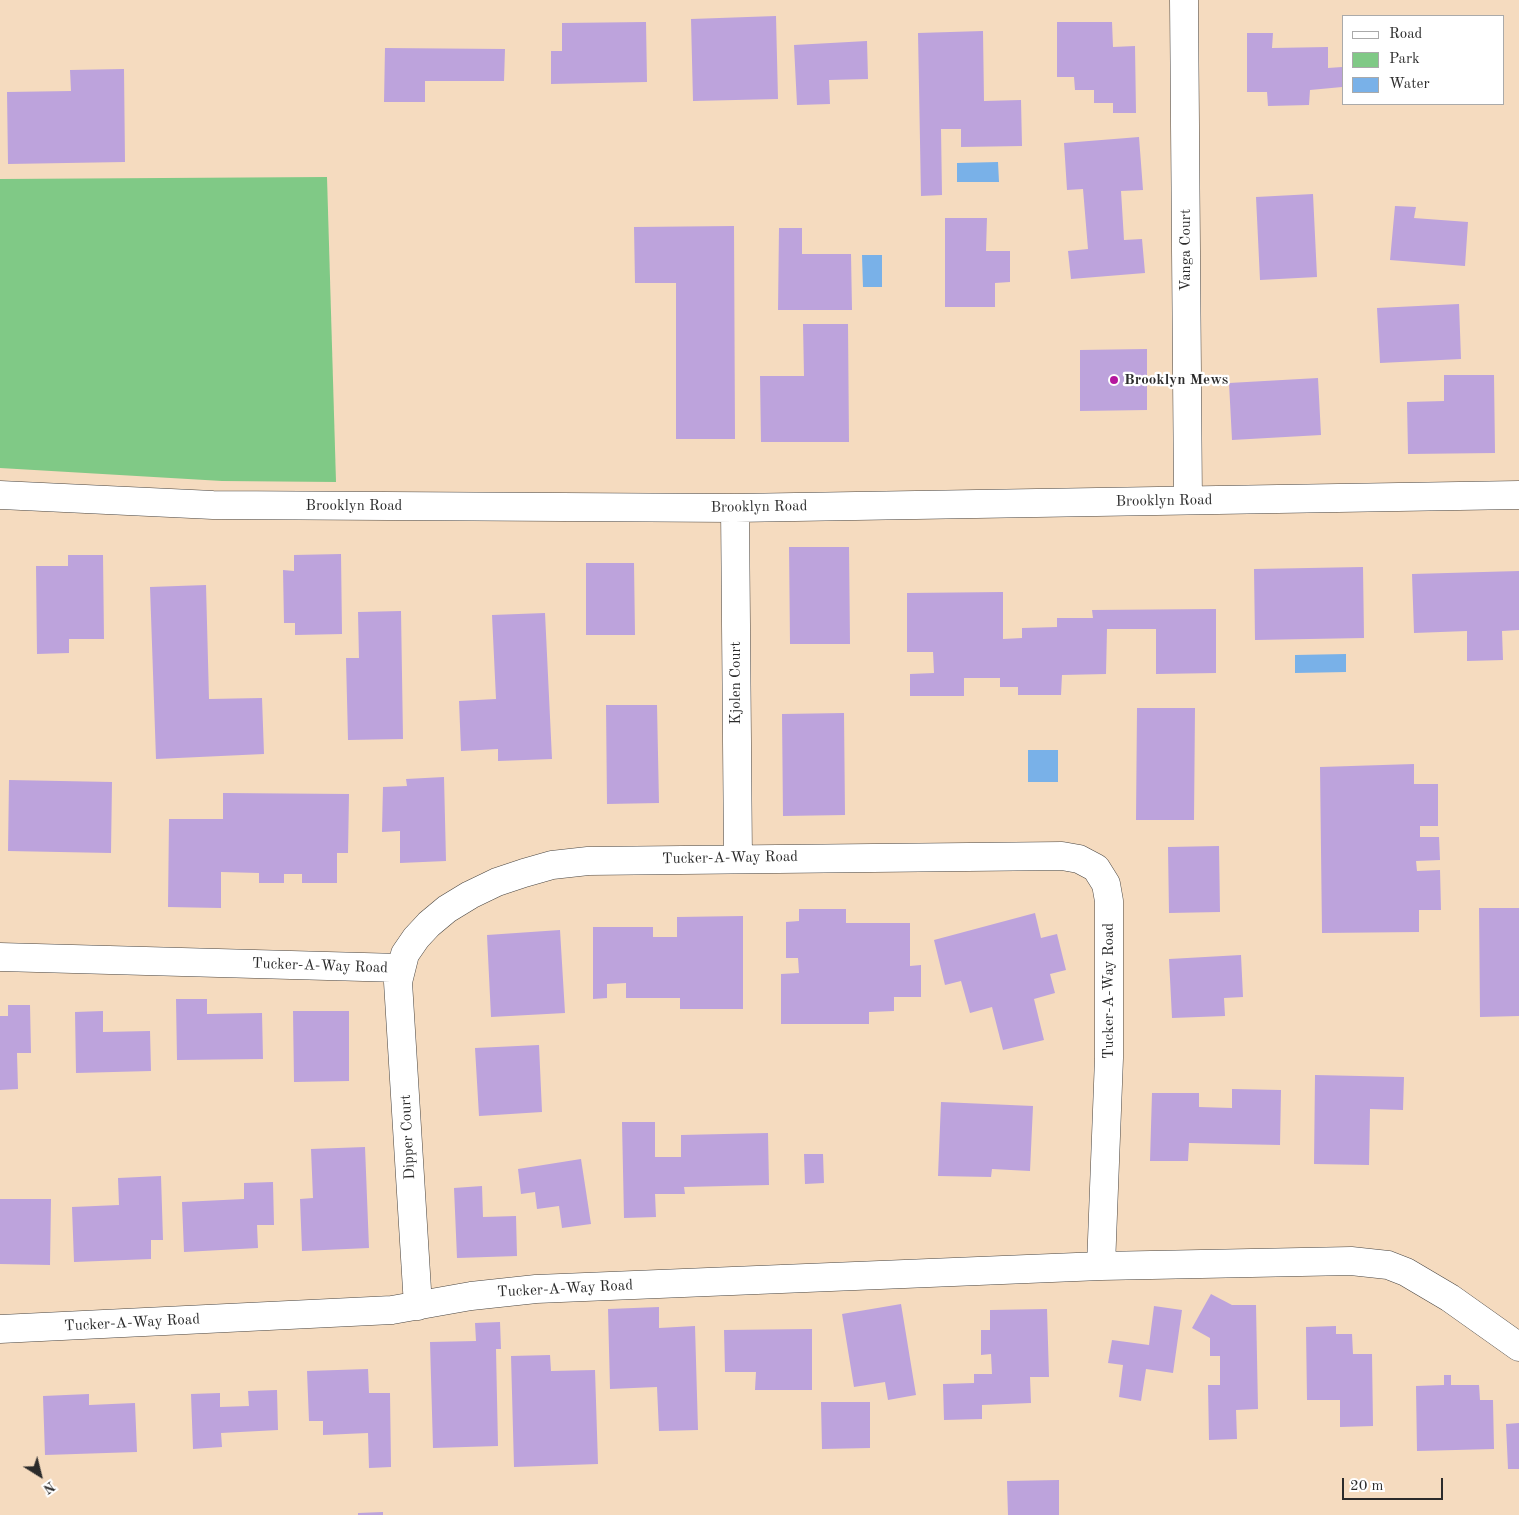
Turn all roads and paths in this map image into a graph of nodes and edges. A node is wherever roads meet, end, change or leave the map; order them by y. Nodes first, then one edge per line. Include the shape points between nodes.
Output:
1 (1184, 0) edge
2 (0, 495) edge
3 (1519, 495) edge
4 (1188, 500) junction
5 (735, 508) junction
6 (738, 858) junction
7 (0, 957) edge
8 (400, 968) junction
9 (1101, 1266) junction
10 (418, 1306) junction
11 (0, 1329) edge
12 (1519, 1347) edge

1 - 4 street, Vanga Court
2 - 5 street, Brooklyn Road via 213,505
3 - 4 street, Brooklyn Road
4 - 5 street, Brooklyn Road
5 - 6 street, Kjolen Court
6 - 8 street, Tucker-A-Way Road via 588,861 524,872 497,882 447,909 416,938
6 - 9 street, Tucker-A-Way Road via 1062,856 1079,859 1096,868 1106,884 1110,901 1109,1058
7 - 8 street, Tucker-A-Way Road
8 - 10 street, Dipper Court
9 - 10 street, Tucker-A-Way Road via 536,1289
9 - 12 street, Tucker-A-Way Road via 1351,1261 1388,1265 1442,1293
10 - 11 street, Tucker-A-Way Road via 392,1310

